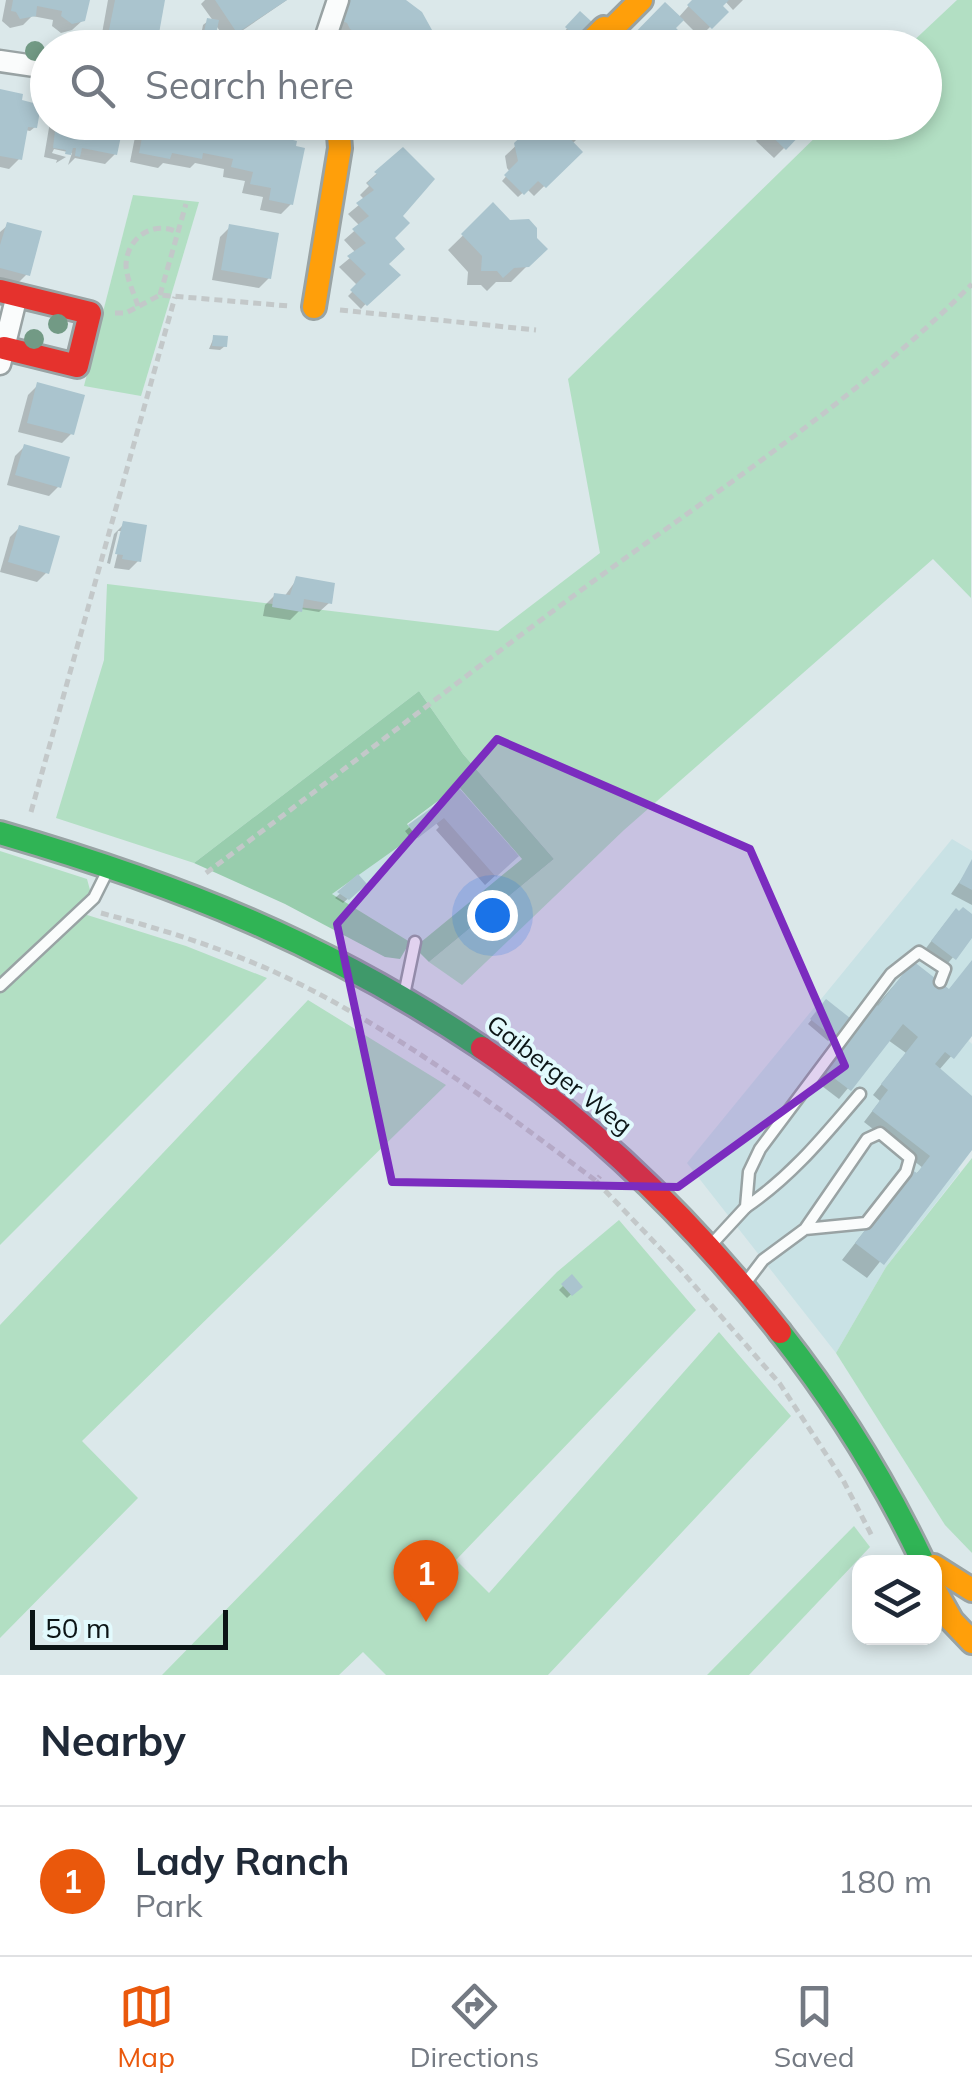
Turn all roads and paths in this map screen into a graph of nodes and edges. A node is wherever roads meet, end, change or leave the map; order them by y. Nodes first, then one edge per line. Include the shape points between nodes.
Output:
1 (338, 0) edge
2 (641, 0) edge
3 (328, 30) edge
4 (611, 30) edge
5 (0, 61) edge
6 (30, 65) edge
7 (339, 140) edge
8 (186, 204) dead end
9 (177, 232) junction
10 (972, 284) edge
11 (8, 293) edge
12 (160, 295) junction
13 (175, 296) junction
14 (138, 306) junction
15 (314, 306) joint
16 (343, 310) dead end
17 (90, 313) junction
18 (536, 330) dead end
19 (2, 357) edge
20 (0, 833) edge
21 (24, 839) junction
22 (110, 864) junction
23 (183, 889) junction
24 (82, 908) junction
25 (415, 942) dead end
26 (940, 982) dead end
27 (0, 986) edge
28 (404, 996) junction
29 (860, 1094) dead end
30 (619, 1155) junction
31 (596, 1181) junction
32 (746, 1207) junction
33 (805, 1229) junction
34 (710, 1246) junction
35 (744, 1286) junction
36 (872, 1536) dead end
37 (923, 1555) edge
38 (942, 1574) edge
39 (972, 1590) edge
40 (942, 1596) edge
41 (972, 1642) edge

1 - 3 street
2 - 4 street
5 - 6 street
7 - 15 street
8 - 9 path
9 - 12 path
9 - 14 path via 147,230 128,254
10 - 23 path via 844,398
11 - 17 street
11 - 19 street
12 - 13 path
12 - 14 path
13 - 15 path
13 - 21 path
14 - 17 path via 126,313
16 - 18 path
17 - 19 street via 77,366
20 - 21 street, Gaiberger Weg
21 - 22 street, Gaiberger Weg
22 - 23 street, Gaiberger Weg
22 - 24 lane
23 - 28 street, Gaiberger Weg via 278,928
24 - 27 lane
24 - 31 path via 152,926 326,999 477,1090
25 - 28 lane
26 - 32 lane via 944,969 919,952 891,974 760,1148 749,1172
28 - 30 street, Gaiberger Weg via 512,1066
29 - 32 lane via 802,1162
30 - 31 path
30 - 34 street, Gaiberger Weg
31 - 36 path via 780,1384 844,1480
32 - 34 lane
33 - 33 lane via 866,1222 910,1158 880,1133 866,1139
33 - 35 lane via 763,1260
34 - 35 street, Gaiberger Weg
35 - 37 street, Gaiberger Weg via 855,1436
38 - 39 street
40 - 41 street, Gaiberger Weg via 952,1621

